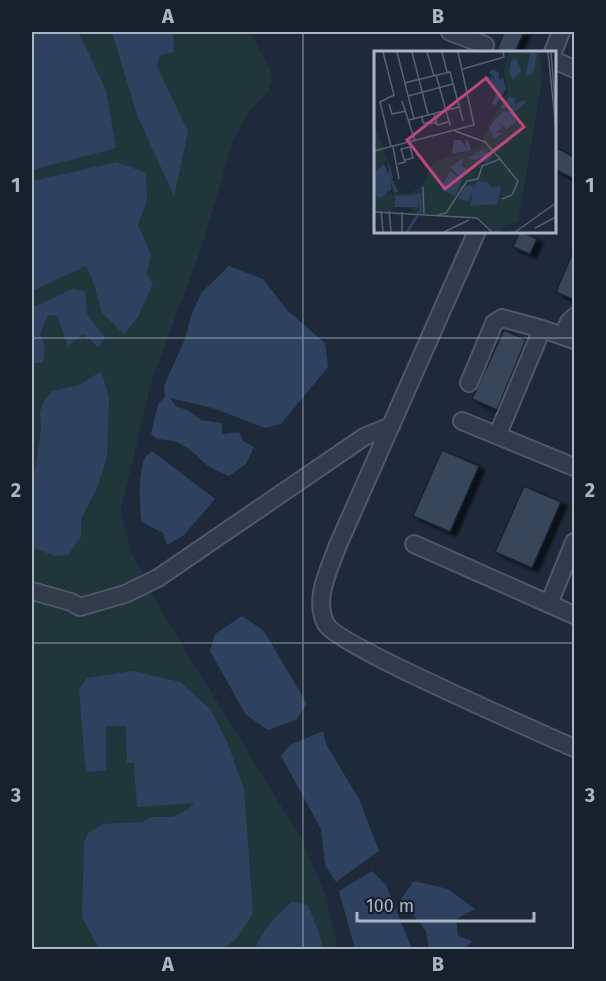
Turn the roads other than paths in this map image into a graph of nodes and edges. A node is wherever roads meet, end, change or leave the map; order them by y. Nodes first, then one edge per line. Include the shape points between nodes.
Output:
1 (450, 32) edge
2 (561, 32) edge
3 (469, 35) edge
4 (485, 45) dead end
5 (553, 51) edge
6 (555, 60) edge
7 (574, 69) edge
8 (477, 232) edge
9 (574, 317) edge
10 (542, 329) junction
11 (569, 337) edge
12 (469, 383) dead end
13 (462, 421) dead end
14 (391, 426) junction
15 (498, 434) junction
16 (574, 467) edge
17 (574, 542) edge
18 (414, 544) dead end
19 (32, 591) edge
20 (549, 604) junction
21 (574, 615) edge
22 (574, 748) edge

1 - 3 street
2 - 5 street
3 - 4 street
6 - 7 street
8 - 14 street
9 - 11 street via 569,322
10 - 11 street
10 - 12 street via 498,319
10 - 15 street
13 - 15 street
14 - 19 street via 364,437 158,578 125,594 80,607
14 - 22 street via 324,582 320,606 327,626 370,654
15 - 16 street
17 - 20 street
18 - 20 street
20 - 21 street

